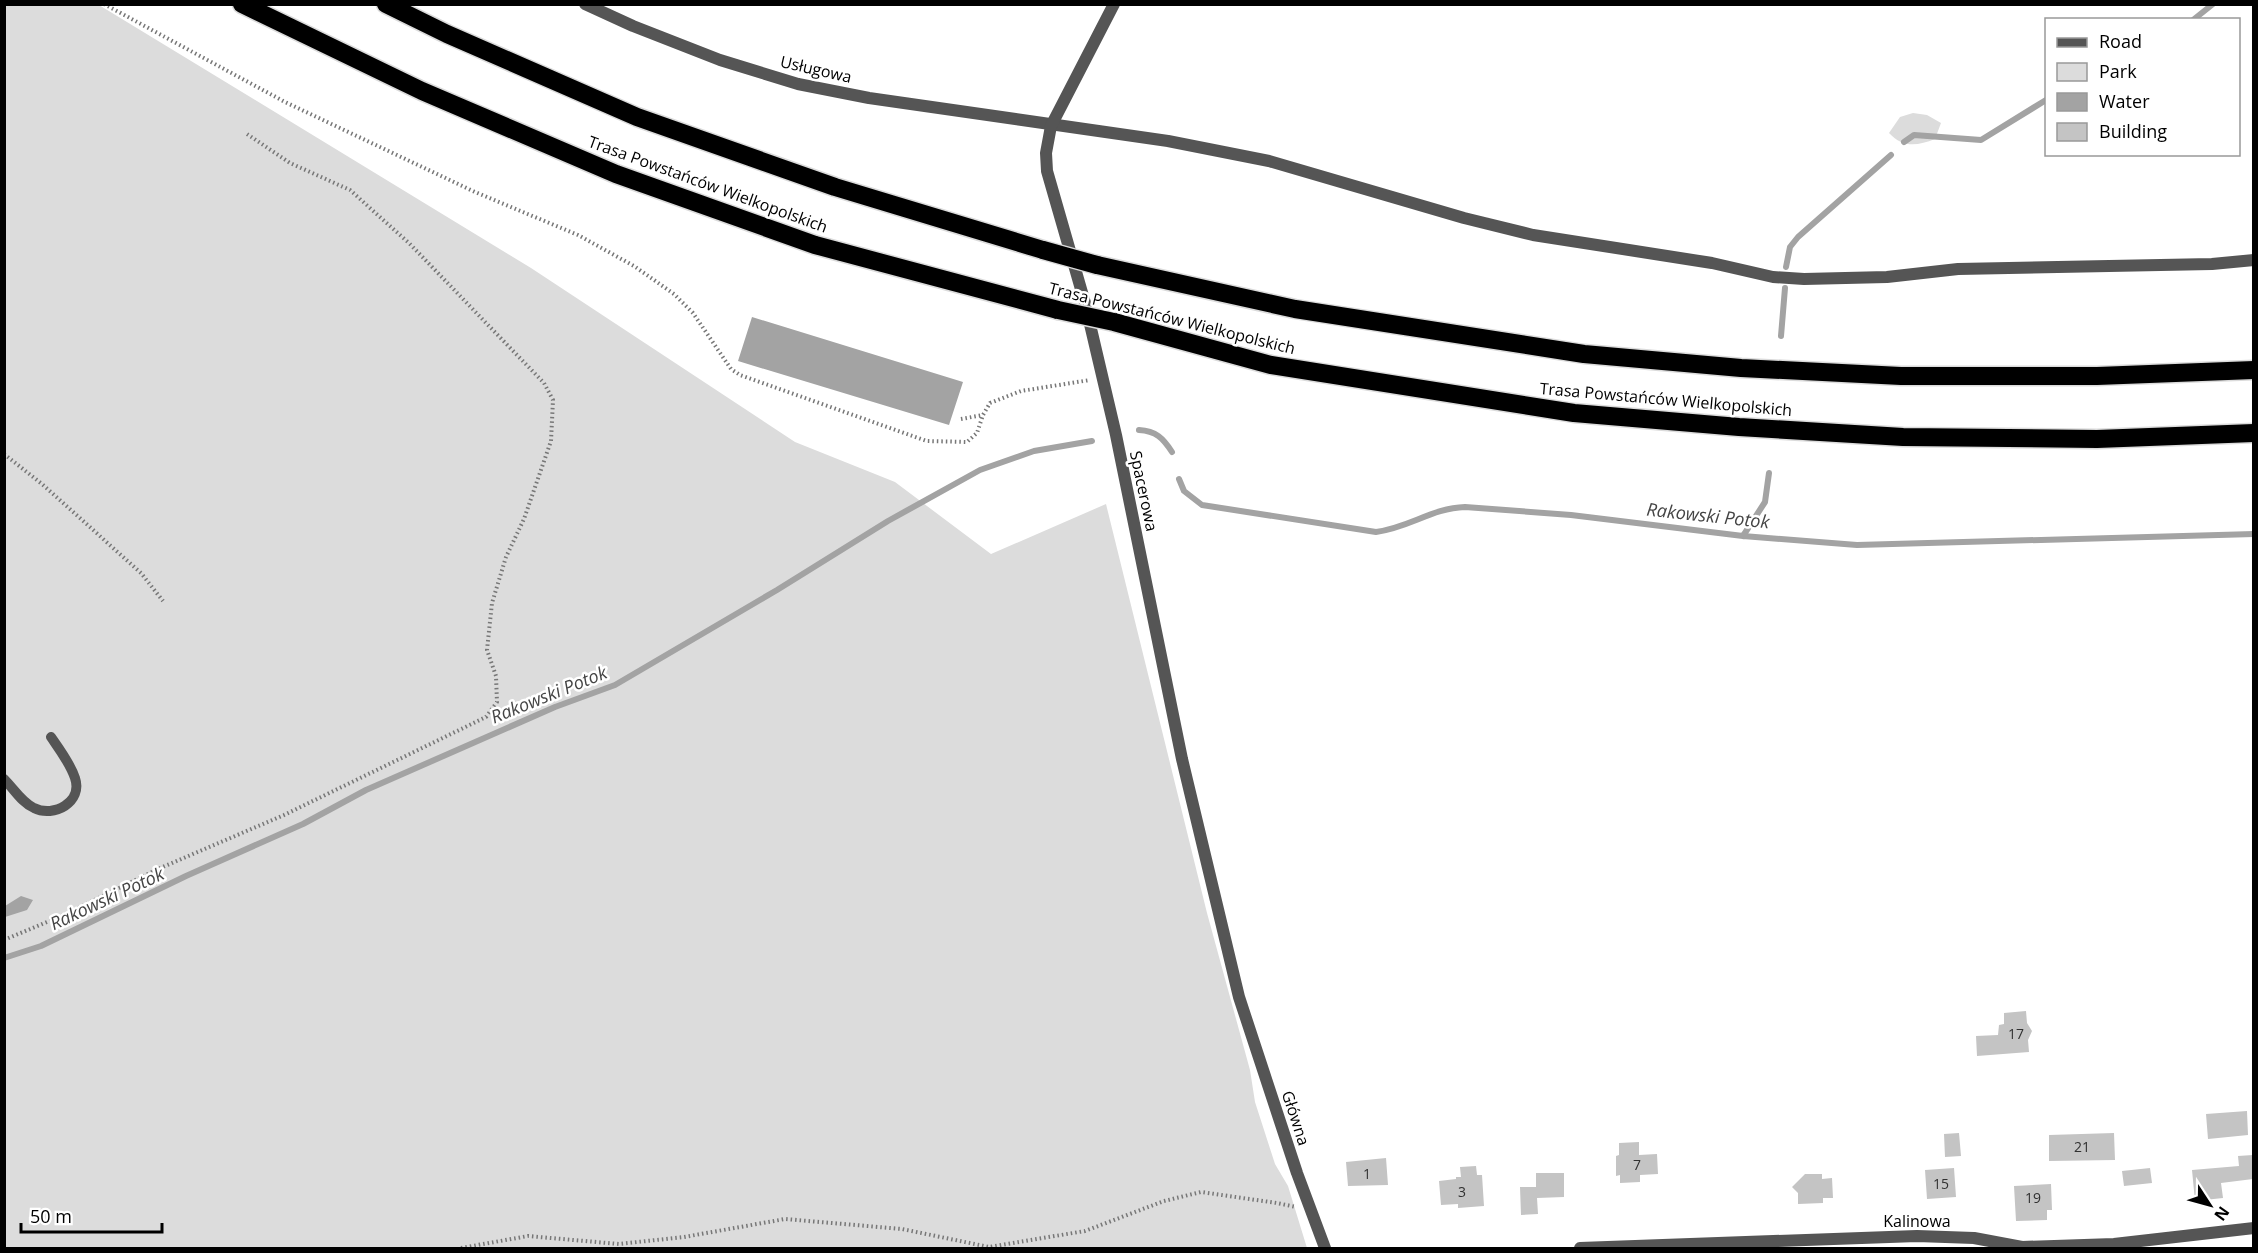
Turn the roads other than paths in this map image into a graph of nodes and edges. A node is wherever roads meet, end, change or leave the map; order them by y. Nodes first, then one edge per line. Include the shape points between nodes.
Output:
1 (242, 4) edge
2 (386, 4) edge
3 (585, 4) edge
4 (1114, 4) edge
5 (1051, 126) junction
6 (2253, 260) edge
7 (2253, 370) edge
8 (2253, 433) edge
9 (51, 737) dead end
10 (4, 779) edge
11 (1239, 997) joint
12 (2253, 1228) edge
13 (1325, 1248) edge
14 (1580, 1248) edge

1 - 8 highway, Trasa Powstańców Wielkopolskich, bridge via 422,91 616,174 815,245 1271,365 1574,413 1739,428 1904,437 2097,439
2 - 7 highway, Trasa Powstańców Wielkopolskich, bridge via 637,117 835,187 1097,265 1306,311 1584,354 1729,368 1901,376 2097,376
3 - 5 street, Usługowa via 720,60 798,84
4 - 5 street, Spacerowa
5 - 6 street, Usługowa via 1168,141 1269,161 1533,235 1712,263 1773,277 1887,277 1958,269
5 - 11 street, Spacerowa via 1047,171 1085,303 1182,759
9 - 10 lane via 76,780 69,804 50,812 36,809 25,803
11 - 13 street, Główna
12 - 14 street, Kalinowa via 2114,1244 2022,1247 1917,1236

